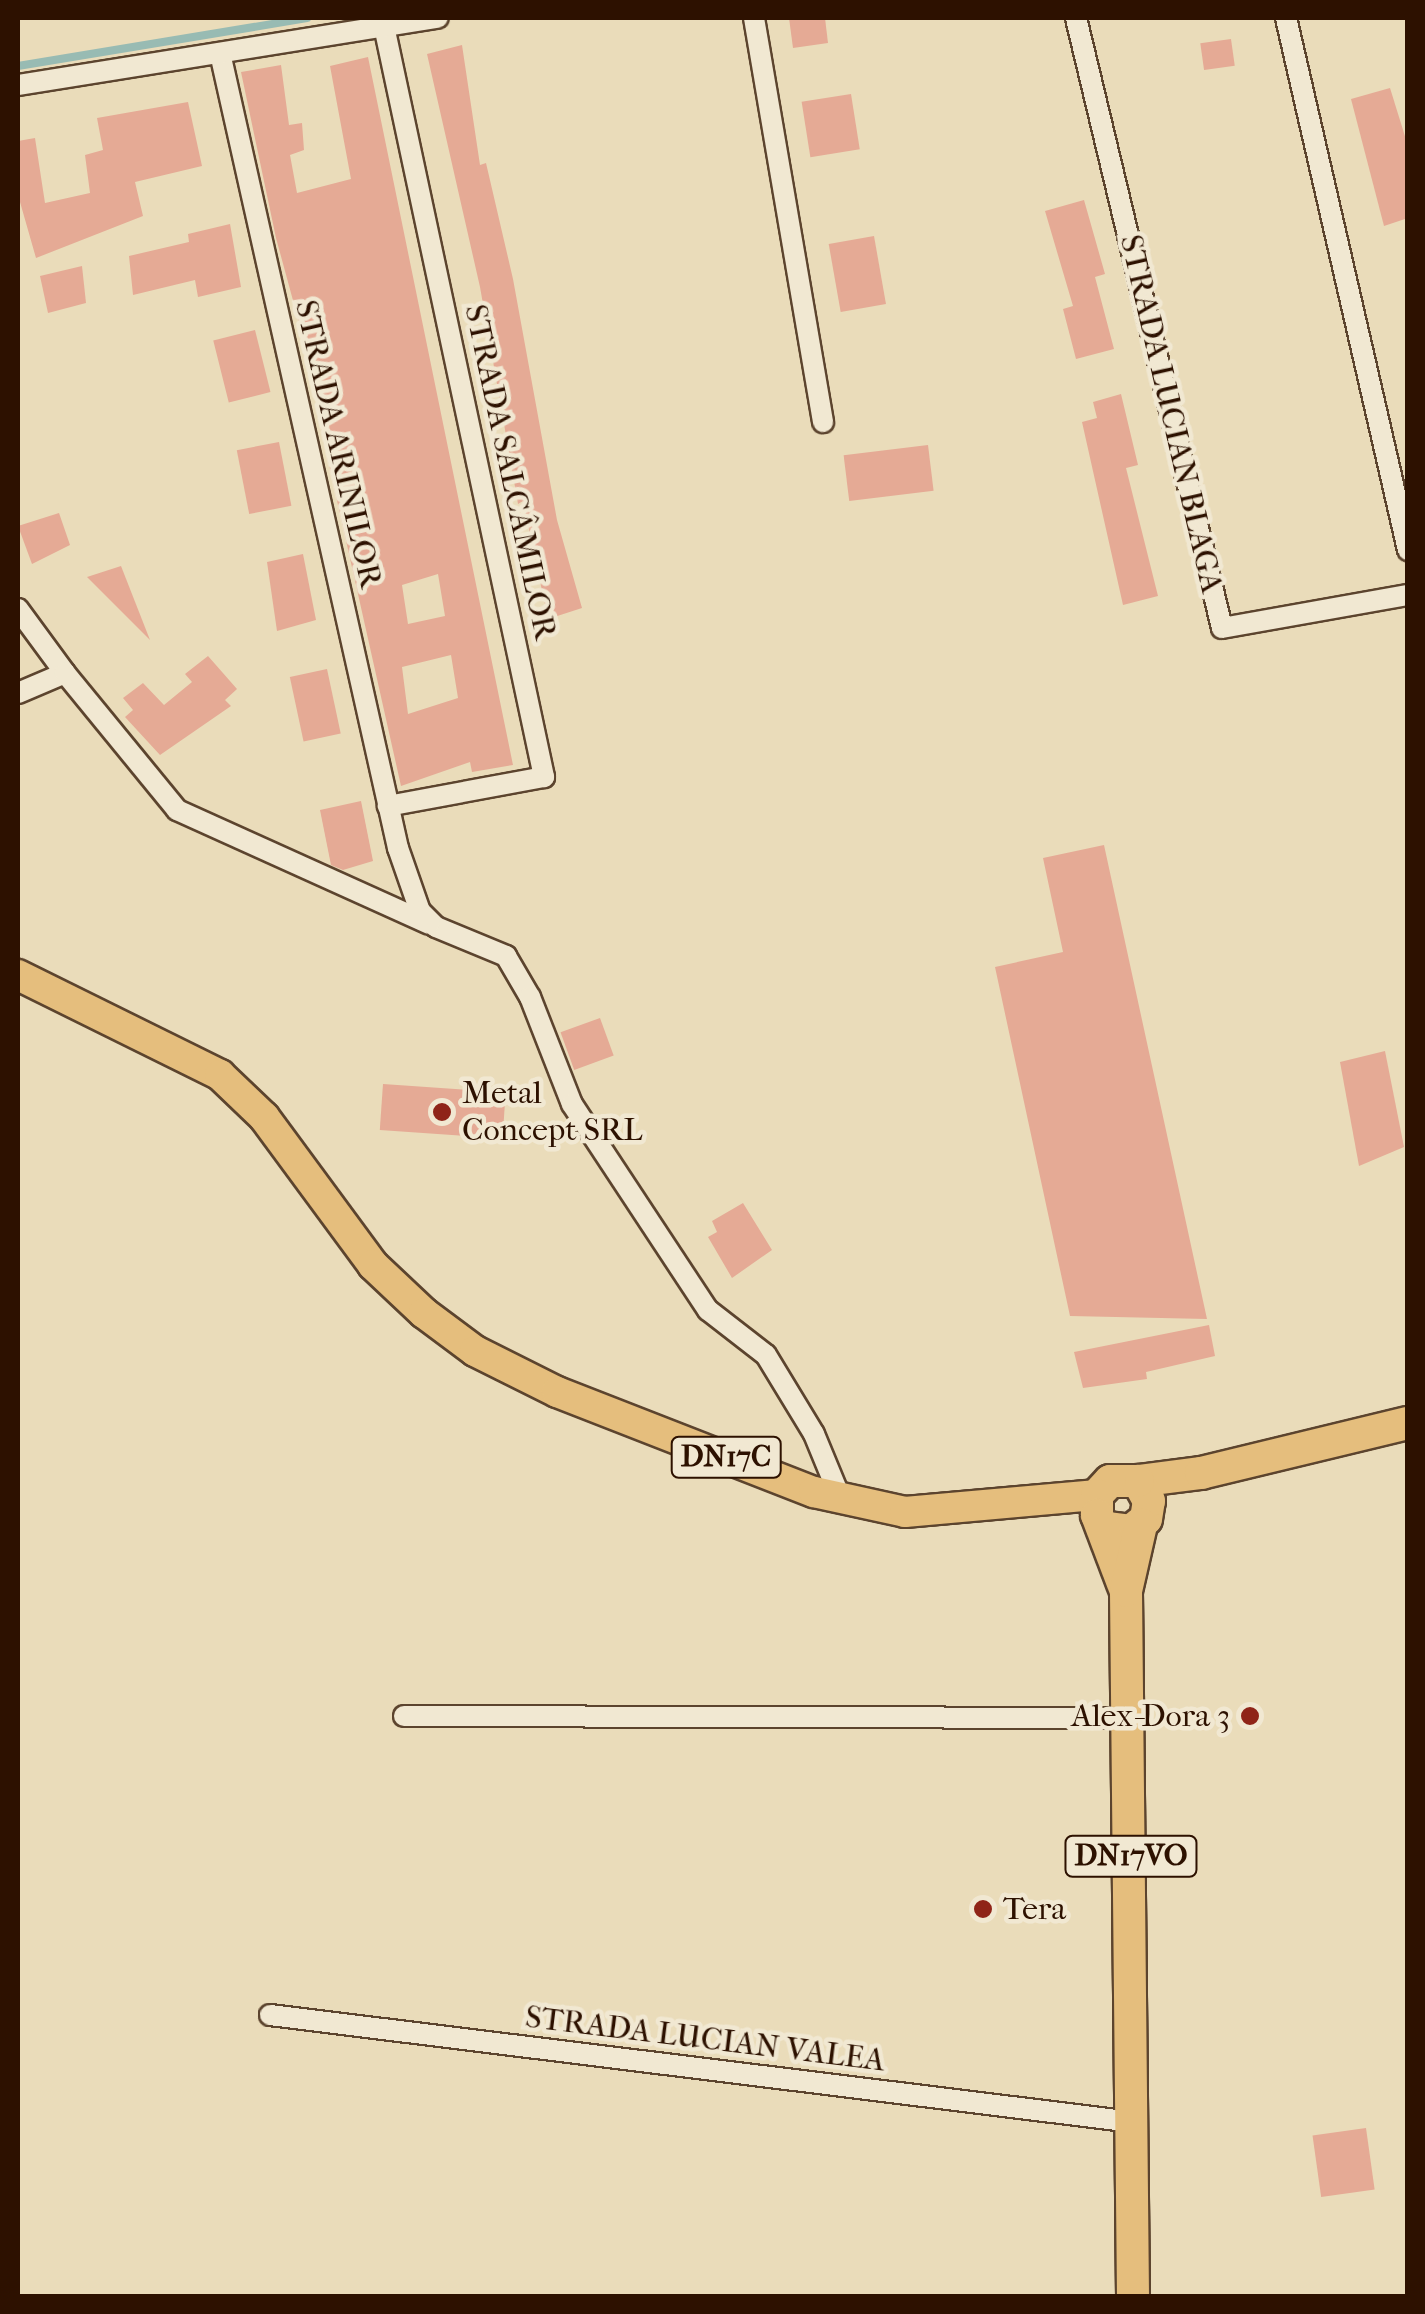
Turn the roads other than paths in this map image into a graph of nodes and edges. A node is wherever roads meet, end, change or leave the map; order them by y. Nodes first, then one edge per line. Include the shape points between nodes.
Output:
1 (438, 18) edge
2 (754, 18) edge
3 (1076, 18) edge
4 (1286, 18) edge
5 (384, 26) junction
6 (220, 52) junction
7 (18, 85) edge
8 (823, 422) dead end
9 (1408, 550) edge
10 (1408, 595) edge
11 (18, 609) edge
12 (65, 673) junction
13 (18, 693) edge
14 (388, 806) junction
15 (436, 927) junction
16 (18, 976) edge
17 (1408, 1423) edge
18 (840, 1497) junction
19 (1143, 1503) junction
20 (1100, 1513) junction
21 (1126, 1591) junction
22 (404, 1716) dead end
23 (1128, 1718) junction
24 (270, 2014) dead end
25 (1133, 2122) junction
26 (1133, 2296) edge

1 - 5 street
2 - 8 street
3 - 10 street, STRADA LUCIAN BLAGA via 1222,628
4 - 9 street
5 - 6 street
5 - 14 street, STRADA SALCÂMILOR via 544,776
6 - 7 street
6 - 14 street, STRADA ARINILOR
11 - 12 street
12 - 13 street
12 - 15 street via 177,810
14 - 15 street, STRADA ARINILOR via 420,911
15 - 18 street via 506,956 530,996 572,1104 708,1310 766,1356 814,1434
16 - 18 main road, DN17C via 220,1075 264,1118 373,1266 475,1350 557,1392
17 - 19 highway, DN17C via 1201,1473
18 - 20 main road, DN17C via 905,1512 1054,1499
19 - 20 highway, DN17C via 1122,1532
19 - 20 highway, DN17C via 1110,1481
19 - 21 highway, DN17VO
20 - 21 highway, DN17VO
21 - 23 highway, DN17VO
22 - 23 street
23 - 25 highway, DN17VO
24 - 25 street, STRADA LUCIAN VALEA
25 - 26 highway, DN17VO

